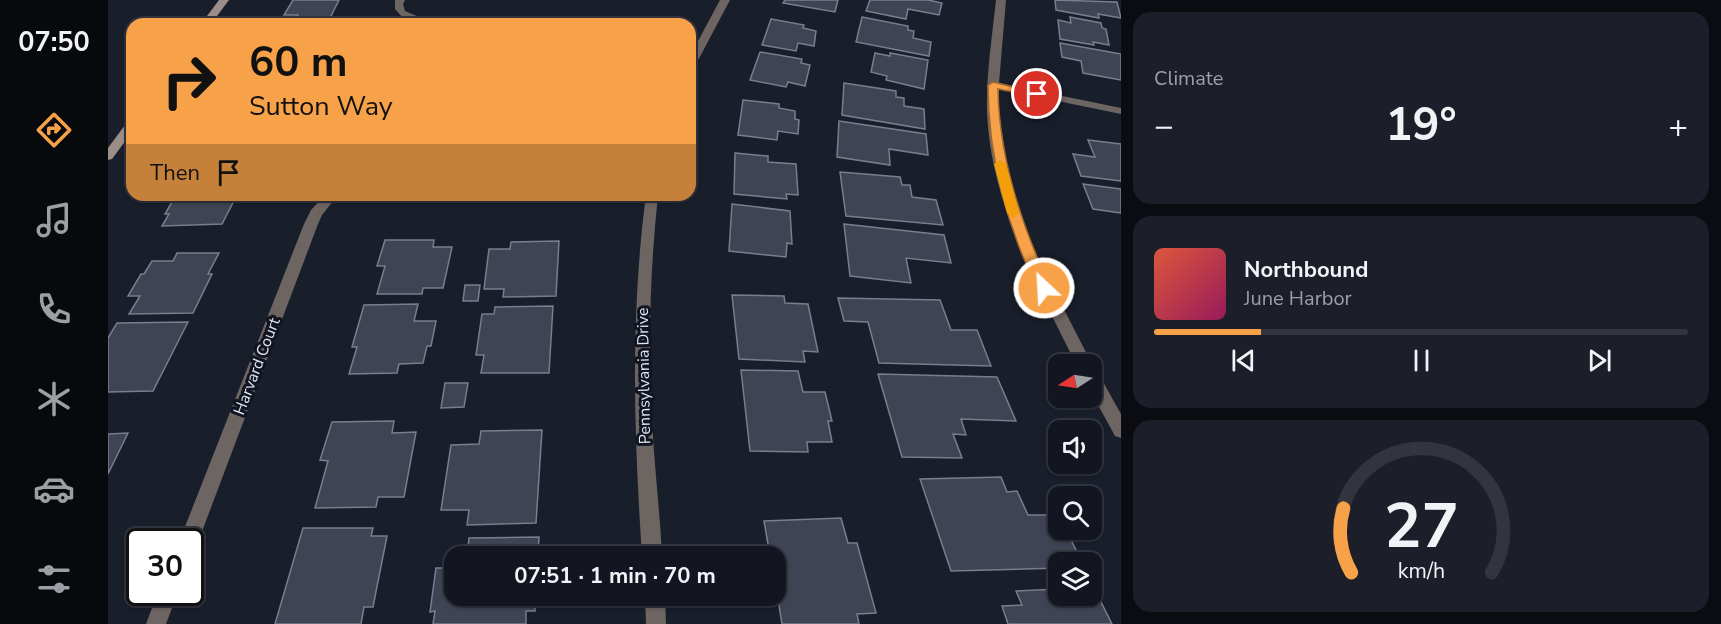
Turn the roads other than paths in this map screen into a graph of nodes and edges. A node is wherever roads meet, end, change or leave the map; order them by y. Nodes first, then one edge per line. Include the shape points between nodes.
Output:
1 (224, 0) edge
2 (400, 0) edge
3 (725, 0) edge
4 (1001, 0) edge
5 (210, 18) edge
6 (412, 18) edge
7 (696, 41) edge
8 (701, 42) junction
9 (696, 53) edge
10 (993, 85) junction
11 (1121, 111) edge
12 (126, 132) edge
13 (108, 156) edge
14 (327, 201) edge
15 (651, 201) edge
16 (1079, 354) edge
17 (1102, 396) edge
18 (1121, 430) edge
19 (193, 528) edge
20 (651, 546) edge
21 (163, 606) edge
22 (655, 606) edge
23 (156, 624) edge
24 (656, 624) edge

1 - 5 main road
2 - 6 street via 401,13
3 - 8 street
4 - 10 street
7 - 8 street
8 - 9 street
10 - 11 street
10 - 16 street via 997,150 1011,207 1044,288
12 - 13 main road
14 - 19 street, Harvard Court via 311,224
15 - 20 street, Pennsylvania Drive via 642,322 645,480
17 - 18 street
21 - 23 street
22 - 24 street

